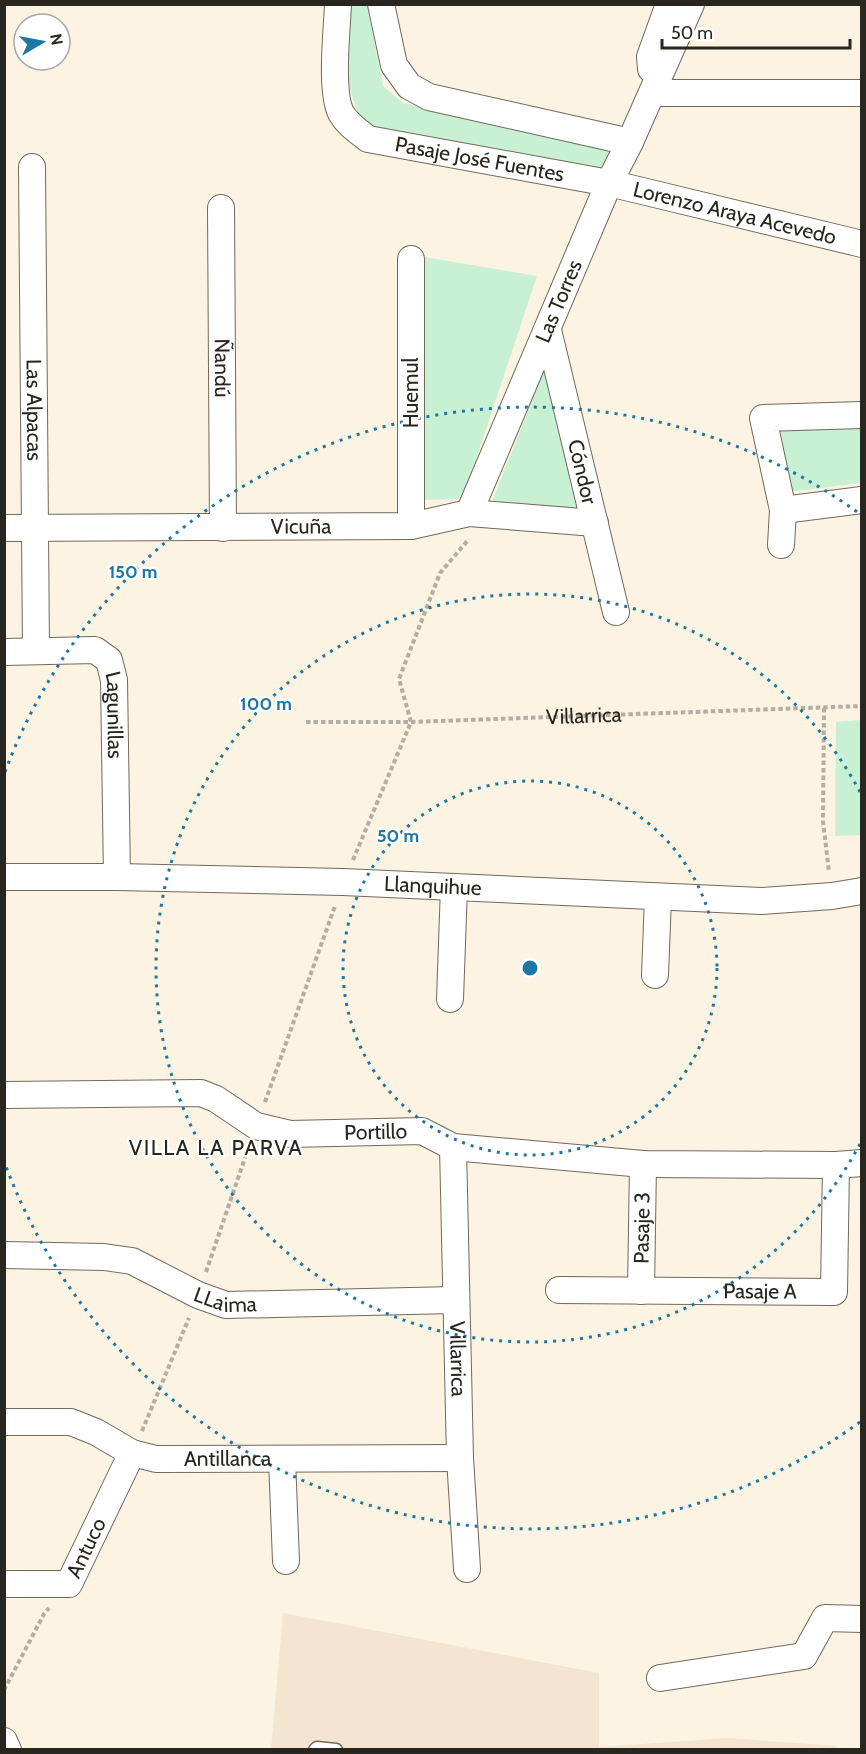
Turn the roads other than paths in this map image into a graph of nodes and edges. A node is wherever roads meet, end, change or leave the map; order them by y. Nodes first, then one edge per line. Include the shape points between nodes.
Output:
1 (338, 4) edge
2 (381, 4) edge
3 (669, 4) edge
4 (691, 4) edge
5 (652, 93) junction
6 (861, 93) edge
7 (630, 142) junction
8 (32, 167) dead end
9 (609, 183) junction
10 (221, 208) dead end
11 (861, 243) edge
12 (411, 260) dead end
13 (548, 330) junction
14 (861, 415) edge
15 (861, 500) edge
16 (783, 510) junction
17 (479, 514) junction
18 (595, 523) junction
19 (411, 526) junction
20 (4, 528) edge
21 (223, 528) junction
22 (34, 529) junction
23 (782, 545) dead end
24 (616, 612) dead end
25 (36, 651) junction
26 (4, 652) edge
27 (4, 876) edge
28 (117, 877) junction
29 (454, 887) junction
30 (861, 891) edge
31 (658, 897) junction
32 (655, 975) dead end
33 (450, 999) dead end
34 (4, 1095) edge
35 (453, 1148) junction
36 (861, 1163) edge
37 (643, 1164) junction
38 (836, 1165) junction
39 (4, 1255) edge
40 (559, 1290) dead end
41 (641, 1291) junction
42 (455, 1300) junction
43 (4, 1422) edge
44 (132, 1453) junction
45 (460, 1458) junction
46 (282, 1459) junction
47 (286, 1561) dead end
48 (467, 1569) dead end
49 (4, 1584) edge
50 (861, 1619) edge
51 (660, 1678) dead end
52 (4, 1741) edge
53 (8, 1749) edge
54 (315, 1749) edge
55 (336, 1749) edge

1 - 9 street, Pasaje José Fuentes via 335,78 340,112 368,139
2 - 7 street via 394,65 409,86 429,97
3 - 5 street, Las Torres via 650,57
4 - 5 street, Las Torres
5 - 6 street
5 - 7 street, Las Torres
7 - 9 street, Las Torres
8 - 22 street, Las Alpacas
9 - 11 street, Lorenzo Araya Acevedo
9 - 13 street, Las Torres
10 - 21 street, Ñandú
12 - 19 street, Huemul
13 - 17 street, Las Torres
13 - 18 street, Cóndor
14 - 16 street via 763,418
15 - 16 street
16 - 23 street
17 - 18 street, Vicuña
17 - 19 street, Vicuña
18 - 24 street, Cóndor
19 - 21 street, Vicuña
20 - 22 street, Vicuña
21 - 22 street, Vicuña
22 - 25 street, Las Alpacas
25 - 26 street, Lagunillas
25 - 28 street, Lagunillas via 95,650 109,660 114,680
27 - 28 street, Llanquihue
28 - 29 street, Llanquihue
29 - 31 street, Llanquihue
29 - 33 street
30 - 31 street, Llanquihue via 760,901
31 - 32 street
34 - 35 street, Portillo via 201,1093 256,1126 290,1134 422,1131
35 - 37 street, Portillo
35 - 42 street, Villarrica
36 - 38 street, Portillo
37 - 38 street, Portillo
37 - 41 street, Pasaje 3
38 - 41 street, Pasaje A via 834,1292
39 - 42 street, LLaima via 132,1261 226,1305
40 - 41 street, Pasaje A
42 - 45 street, Villarrica
43 - 44 street, Antillanca via 71,1422
44 - 46 street, Antillanca via 156,1459
44 - 49 street, Antuco via 69,1584
45 - 46 street, Antillanca
45 - 48 street, Villarrica
46 - 47 street
50 - 51 street via 825,1618 804,1656
52 - 53 street
54 - 55 lane

